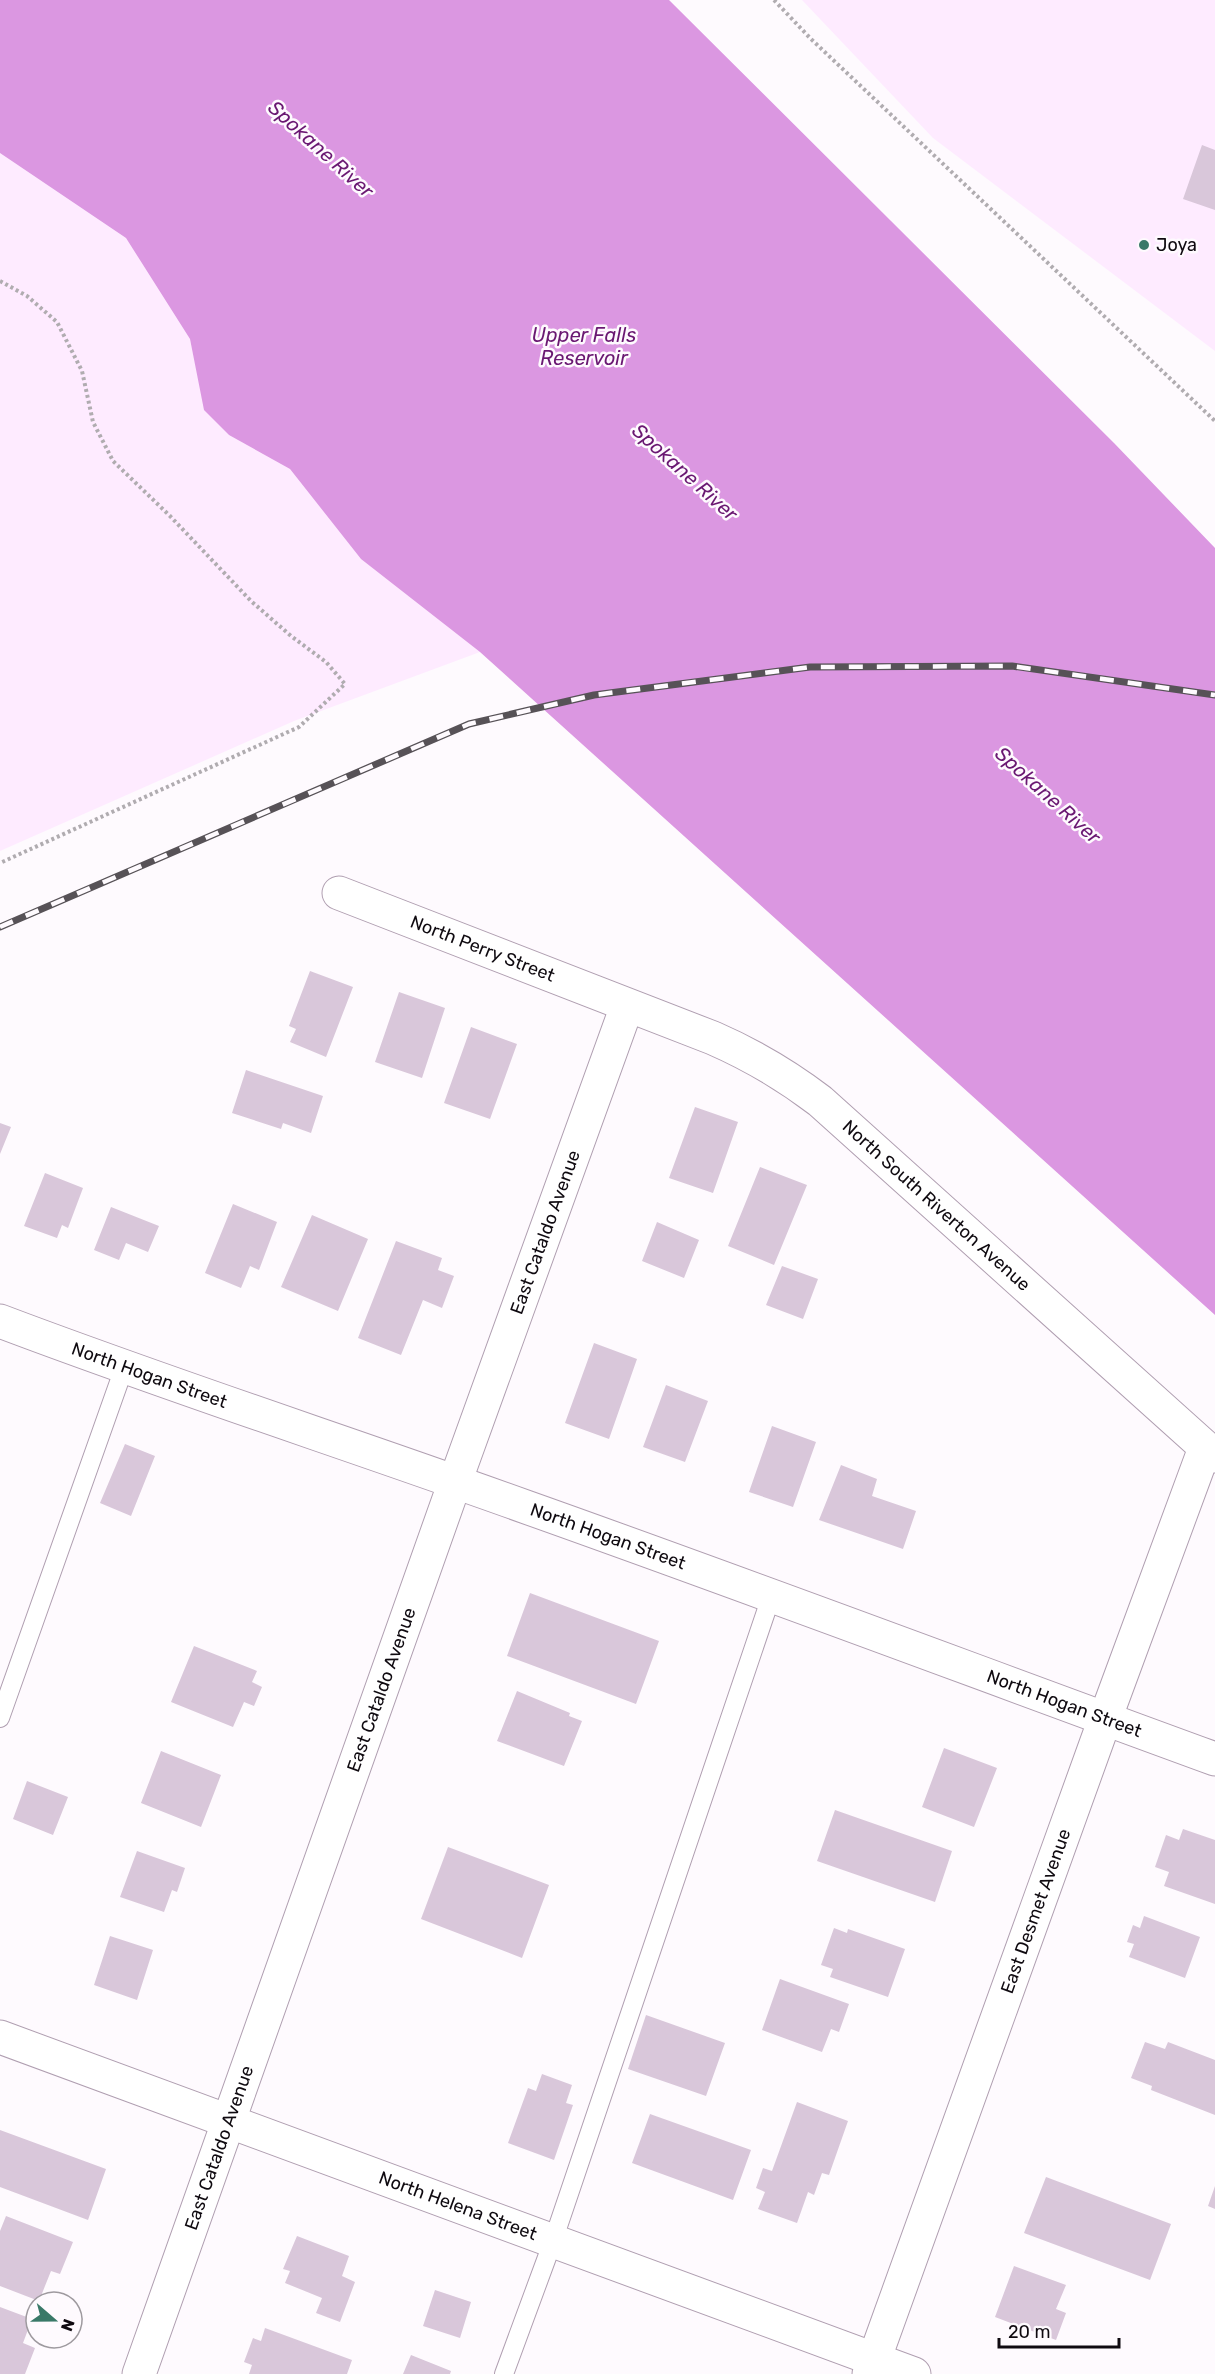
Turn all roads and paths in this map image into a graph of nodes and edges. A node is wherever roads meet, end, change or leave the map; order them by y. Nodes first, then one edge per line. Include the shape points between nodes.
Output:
1 (774, 0) edge
2 (0, 280) edge
3 (1215, 421) edge
4 (0, 863) edge
5 (339, 893) dead end
6 (627, 1006) junction
7 (0, 1321) edge
8 (124, 1368) junction
9 (1210, 1452) edge
10 (455, 1482) junction
11 (772, 1594) junction
12 (0, 1718) edge
13 (1105, 1719) junction
14 (1215, 1759) edge
15 (0, 2037) edge
16 (228, 2121) junction
17 (553, 2241) junction
18 (872, 2367) edge
19 (139, 2374) edge
20 (504, 2374) edge
21 (914, 2374) edge

1 - 3 path
2 - 4 path via 27,296 57,322 82,371 93,422 113,461 251,601 326,662 345,684 299,727
5 - 6 street, North Perry Street
6 - 9 street, North South Riverton Avenue via 739,1050 820,1101
6 - 10 street, East Cataldo Avenue
7 - 8 street, North Hogan Street
8 - 10 street, North Hogan Street
8 - 12 lane
9 - 13 street, East Desmet Avenue
10 - 11 street, North Hogan Street
10 - 16 street, East Cataldo Avenue
11 - 13 street, North Hogan Street
11 - 17 lane
13 - 14 street, North Hogan Street
13 - 18 street, East Desmet Avenue
15 - 16 street, North Helena Street
16 - 17 street, North Helena Street
16 - 19 street, East Cataldo Avenue
17 - 18 street, North Helena Street
17 - 20 lane
18 - 21 street, North Helena Street

